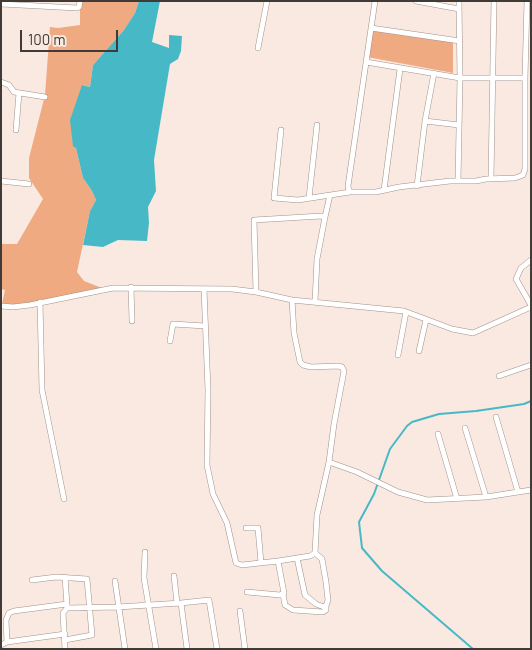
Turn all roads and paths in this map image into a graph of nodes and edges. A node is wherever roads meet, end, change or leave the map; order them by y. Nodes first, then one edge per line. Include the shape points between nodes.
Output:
1 (80, 1) edge
2 (267, 1) edge
3 (375, 1) edge
4 (416, 1) edge
5 (459, 1) edge
6 (494, 1) edge
7 (527, 1) edge
8 (1, 4) edge
9 (459, 8) junction
10 (371, 28) junction
11 (460, 41) junction
12 (258, 48) dead end
13 (366, 62) junction
14 (400, 69) junction
15 (434, 73) junction
16 (460, 78) junction
17 (493, 78) junction
18 (525, 78) junction
19 (1, 82) edge
20 (19, 93) junction
21 (45, 97) dead end
22 (426, 120) junction
23 (317, 125) dead end
24 (459, 125) junction
25 (16, 130) dead end
26 (281, 130) dead end
27 (491, 179) junction
28 (1, 181) edge
29 (458, 181) junction
30 (29, 184) dead end
31 (417, 186) junction
32 (384, 190) junction
33 (350, 192) junction
34 (330, 195) junction
35 (309, 198) junction
36 (325, 217) junction
37 (531, 260) edge
38 (130, 288) junction
39 (204, 289) junction
40 (256, 292) junction
41 (292, 300) junction
42 (40, 302) junction
43 (315, 302) junction
44 (1, 306) edge
45 (531, 306) edge
46 (406, 312) junction
47 (426, 320) junction
48 (132, 321) dead end
49 (205, 326) junction
50 (170, 342) dead end
51 (419, 351) dead end
52 (398, 355) dead end
53 (531, 366) edge
54 (499, 376) dead end
55 (496, 417) dead end
56 (465, 428) dead end
57 (438, 434) dead end
58 (329, 462) junction
59 (531, 490) edge
60 (518, 492) junction
61 (486, 497) junction
62 (64, 499) dead end
63 (457, 499) junction
64 (246, 528) dead end
65 (145, 552) dead end
66 (315, 552) junction
67 (298, 558) junction
68 (278, 561) junction
69 (261, 563) junction
70 (174, 576) dead end
71 (65, 578) junction
72 (32, 580) dead end
73 (115, 581) dead end
74 (247, 592) dead end
75 (283, 594) junction
76 (179, 603) junction
77 (148, 605) junction
78 (67, 606) junction
79 (326, 606) junction
80 (91, 607) junction
81 (118, 607) junction
82 (240, 611) dead end
83 (65, 637) junction
84 (7, 642) junction
85 (1, 645) edge
86 (65, 649) edge
87 (124, 649) edge
88 (156, 649) edge
89 (187, 649) edge
90 (217, 649) edge
91 (245, 649) edge

1 - 8 street via 77,8
2 - 12 street
3 - 10 street
4 - 9 street
5 - 9 street
6 - 17 street
7 - 18 street
9 - 11 street
10 - 11 street
10 - 13 street
11 - 16 street
13 - 14 street
13 - 33 street via 348,186
14 - 15 street
14 - 32 street
15 - 16 street
15 - 22 street
16 - 17 street
16 - 24 street
17 - 18 street
17 - 27 street
18 - 27 street via 524,173 519,177
19 - 20 street
20 - 21 street
20 - 25 street
22 - 24 street
22 - 31 street
23 - 35 street
24 - 29 street
26 - 35 street via 274,198
27 - 29 street
28 - 30 street
29 - 31 street
31 - 32 street
32 - 33 street
33 - 34 street
34 - 35 street
34 - 36 street
36 - 40 street via 254,220
36 - 43 street via 317,259
37 - 45 street via 521,268 516,279
38 - 39 street
38 - 42 street via 112,288
38 - 48 street
39 - 40 street
39 - 49 street
40 - 41 street
41 - 43 street
41 - 58 street via 300,362 311,367 338,366 344,371
42 - 44 street
42 - 62 street via 42,390
43 - 46 street
45 - 47 street via 473,333
46 - 47 street
46 - 52 street
47 - 51 street
49 - 50 street via 173,324
49 - 69 street via 206,454 212,494 226,523 236,563
53 - 54 street
55 - 60 street
56 - 61 street
57 - 63 street
58 - 63 street via 414,498
58 - 66 street via 317,515
59 - 60 street
60 - 61 street
61 - 63 street
64 - 69 street via 259,529
65 - 77 street
66 - 67 street
66 - 79 street via 322,559 328,600
67 - 68 street
67 - 79 street via 305,595 322,607
68 - 69 street
68 - 75 street
70 - 76 street
71 - 72 street
71 - 78 street
71 - 80 street via 87,578
73 - 81 street
74 - 75 street
75 - 79 street via 285,605 292,610 322,612
76 - 77 street
76 - 89 street
76 - 90 street via 209,600
77 - 81 street
77 - 88 street
78 - 80 street
78 - 83 street via 63,613
78 - 84 street via 8,613
80 - 81 street
80 - 83 street via 92,635
81 - 87 street
82 - 91 street
83 - 84 street
83 - 86 street
84 - 85 street

